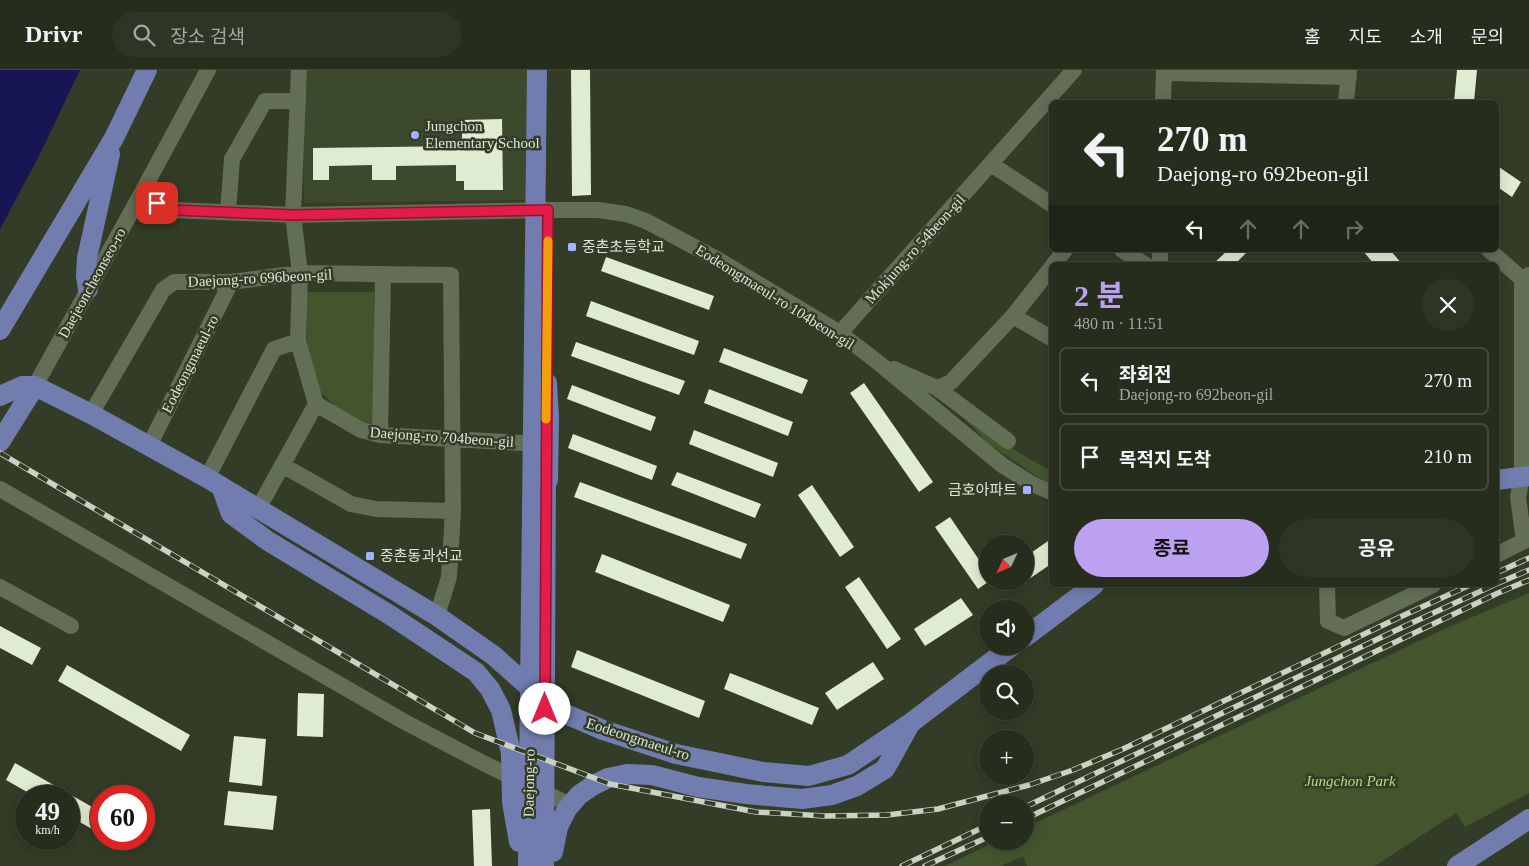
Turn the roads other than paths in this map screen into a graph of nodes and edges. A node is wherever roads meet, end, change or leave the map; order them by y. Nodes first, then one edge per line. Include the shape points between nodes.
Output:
1 (147, 70) edge
2 (208, 70) edge
3 (299, 70) edge
4 (536, 70) edge
5 (549, 70) edge
6 (1074, 70) edge
7 (1164, 72) edge
8 (1349, 74) edge
9 (1163, 100) edge
10 (1346, 100) edge
11 (298, 101) junction
12 (114, 138) junction
13 (991, 164) junction
14 (140, 196) junction
15 (1049, 203) edge
16 (541, 210) junction
17 (228, 211) junction
18 (293, 215) junction
19 (1063, 252) edge
20 (1125, 252) edge
21 (1492, 252) edge
22 (1055, 262) edge
23 (1141, 262) edge
24 (1049, 270) edge
25 (300, 273) junction
26 (382, 275) junction
27 (1525, 277) edge
28 (231, 282) junction
29 (88, 290) junction
30 (1014, 316) junction
31 (0, 330) edge
32 (840, 333) junction
33 (1049, 337) edge
34 (298, 341) junction
35 (880, 364) junction
36 (35, 386) junction
37 (937, 388) junction
38 (540, 392) junction
39 (0, 396) edge
40 (316, 404) junction
41 (90, 414) junction
42 (380, 435) junction
43 (453, 440) junction
44 (1008, 440) dead end
45 (0, 442) edge
46 (523, 443) junction
47 (149, 446) junction
48 (282, 465) junction
49 (1525, 477) edge
50 (1499, 480) edge
51 (214, 482) junction
52 (0, 489) edge
53 (1049, 491) edge
54 (258, 509) junction
55 (452, 511) junction
56 (1499, 554) edge
57 (0, 587) edge
58 (1091, 587) edge
59 (1328, 587) edge
60 (1429, 587) edge
61 (437, 616) junction
62 (71, 626) dead end
63 (1034, 630) edge
64 (1000, 655) edge
65 (520, 680) junction
66 (554, 709) junction
67 (912, 722) junction
68 (562, 801) dead end
69 (1529, 819) edge
70 (526, 866) edge
71 (544, 866) edge
72 (548, 866) edge
73 (1457, 866) edge

1 - 12 main road
2 - 14 street, Daejeoncheonseo-ro
3 - 11 street
4 - 16 main road, Daejong-ro
5 - 16 main road, Daejong-ro
6 - 13 street, Mokjung-ro 54beon-gil
7 - 8 street
7 - 9 street
8 - 10 street
11 - 17 street via 265,101 232,159
11 - 18 street
12 - 29 main road via 87,258
12 - 31 main road
13 - 15 street
13 - 32 street, Mokjung-ro 54beon-gil
14 - 17 street, Eodeongmaeul-ro 104beon-gil via 174,210
14 - 29 street, Daejeoncheonseo-ro
16 - 18 street, Eodeongmaeul-ro 104beon-gil
16 - 32 street, Eodeongmaeul-ro 104beon-gil via 598,210 646,221 717,259
16 - 38 main road, Daejong-ro
17 - 18 street, Eodeongmaeul-ro 104beon-gil
18 - 25 street
19 - 22 street
20 - 23 street
21 - 27 street
24 - 30 street
25 - 26 street, Daejong-ro 696beon-gil
25 - 28 street, Daejong-ro 696beon-gil
25 - 34 street
26 - 42 street
26 - 43 street, Daejong-ro 696beon-gil via 451,276
27 - 49 street
28 - 41 street, Daejong-ro 696beon-gil via 174,282 163,290
28 - 47 street, Eodeongmaeul-ro
29 - 36 street, Daejeoncheonseo-ro
30 - 33 street
30 - 37 street via 951,382
32 - 35 street, Eodeongmaeul-ro 104beon-gil
34 - 40 street
34 - 51 street via 274,350
35 - 37 street
35 - 53 street, Eodeongmaeul-ro 104beon-gil via 1002,465
36 - 39 main road via 22,386
36 - 41 main road, Eodeongmaeul-ro
36 - 45 main road, Daejeoncheonseo-ro
37 - 44 street
38 - 46 main road via 526,390
38 - 66 main road via 549,417
38 - 70 main road, Daejong-ro
38 - 71 main road, Daejong-ro
40 - 42 street, Daejong-ro 704beon-gil via 361,430
40 - 48 street
41 - 47 main road, Eodeongmaeul-ro
42 - 43 street, Daejong-ro 704beon-gil
43 - 46 street, Daejong-ro 704beon-gil
43 - 55 street
46 - 65 main road
47 - 51 main road, Eodeongmaeul-ro
48 - 54 street
48 - 55 street via 351,504 376,509
49 - 50 main road
49 - 56 street via 1518,497 1524,541
51 - 54 main road, Eodeongmaeul-ro
51 - 70 main road via 231,514 268,541 444,650 476,672 490,689 501,710 512,753 512,802
52 - 68 street via 403,721
54 - 61 main road, Eodeongmaeul-ro
55 - 61 street via 449,577
57 - 62 street
58 - 63 main road
59 - 60 street via 1328,621 1344,628
61 - 65 main road, Eodeongmaeul-ro via 493,655
64 - 67 main road, Eodeongmaeul-ro
65 - 66 main road, Eodeongmaeul-ro
66 - 67 main road, Eodeongmaeul-ro via 603,730 676,754 763,772 809,776 848,765
67 - 72 main road via 885,769 832,795 802,799 746,794 698,787 652,775 627,774 608,778 592,786 567,809 558,827
69 - 73 main road

